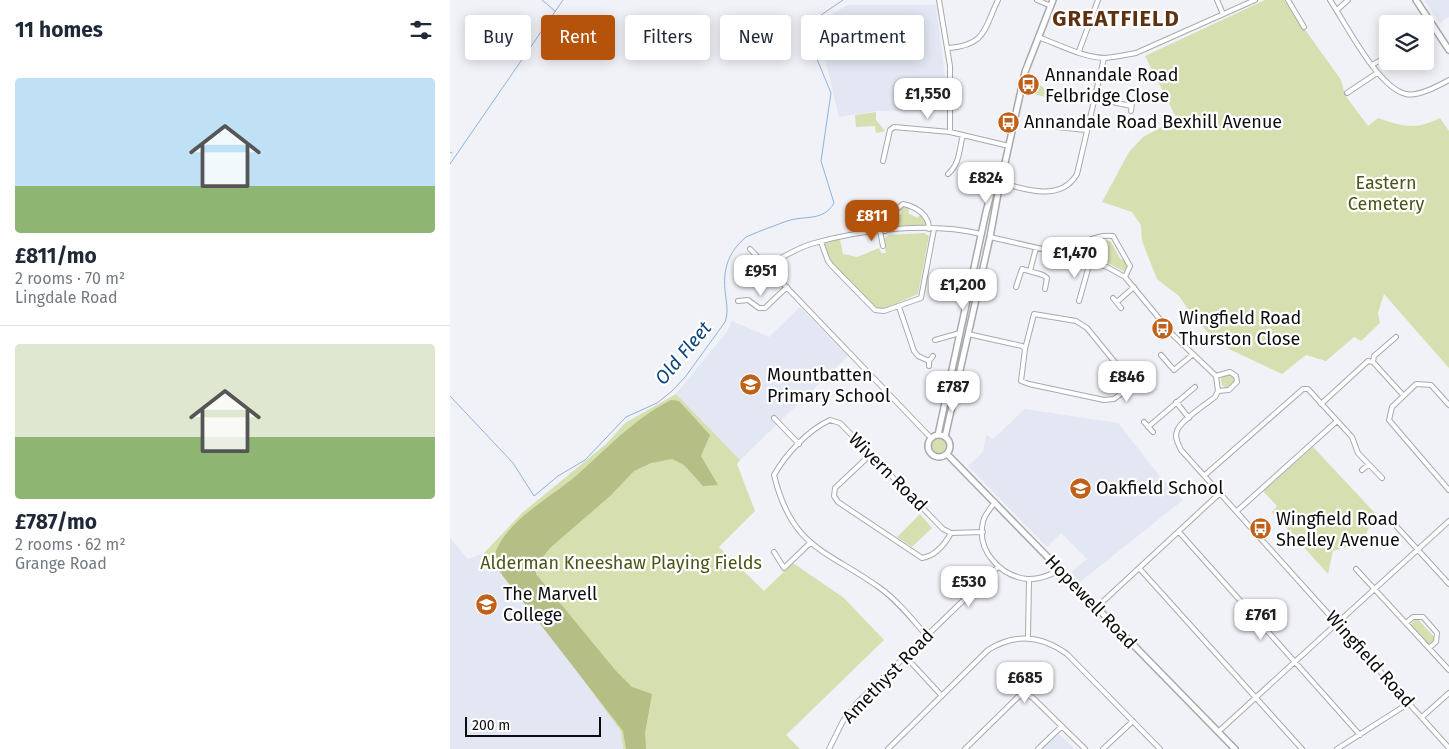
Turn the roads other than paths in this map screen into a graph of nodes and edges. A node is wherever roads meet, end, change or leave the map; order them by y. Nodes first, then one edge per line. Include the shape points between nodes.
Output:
1 (939, 0) edge
2 (998, 0) edge
3 (1037, 0) edge
4 (1053, 0) edge
5 (1098, 0) edge
6 (1217, 0) edge
7 (1255, 0) edge
8 (1288, 0) edge
9 (1330, 0) edge
10 (1348, 0) edge
11 (1416, 0) edge
12 (1051, 6) junction
13 (1337, 10) junction
14 (1223, 14) junction
15 (1304, 27) dead end
16 (1038, 36) junction
17 (949, 48) junction
18 (1449, 50) edge
19 (1079, 52) junction
20 (1104, 58) junction
21 (1379, 61) edge
22 (1372, 65) junction
23 (1376, 73) junction
24 (1449, 80) edge
25 (1347, 85) dead end
26 (1094, 98) junction
27 (1132, 107) dead end
28 (1057, 127) dead end
29 (1086, 130) junction
30 (950, 132) junction
31 (963, 135) junction
32 (1009, 146) junction
33 (883, 161) dead end
34 (948, 174) dead end
35 (999, 182) junction
36 (931, 229) junction
37 (885, 231) junction
38 (880, 232) junction
39 (981, 234) junction
40 (990, 237) junction
41 (821, 242) junction
42 (883, 246) dead end
43 (1036, 248) junction
44 (750, 250) dead end
45 (1073, 256) junction
46 (1090, 262) junction
47 (767, 266) junction
48 (1030, 271) junction
49 (1125, 277) junction
50 (1077, 280) dead end
51 (1085, 281) junction
52 (786, 287) junction
53 (1016, 287) dead end
54 (1134, 287) junction
55 (1046, 289) dead end
56 (1113, 298) dead end
57 (738, 301) dead end
58 (1079, 301) dead end
59 (1117, 302) junction
60 (899, 307) junction
61 (1121, 308) dead end
62 (960, 333) junction
63 (968, 334) junction
64 (1396, 337) dead end
65 (935, 340) dead end
66 (1026, 349) junction
67 (1192, 354) junction
68 (1161, 355) dead end
69 (933, 356) dead end
70 (929, 361) junction
71 (1373, 362) junction
72 (930, 366) dead end
73 (1216, 376) junction
74 (1195, 387) dead end
75 (1218, 391) junction
76 (1404, 396) junction
77 (1176, 402) junction
78 (1320, 404) junction
79 (1449, 405) edge
80 (774, 418) dead end
81 (1189, 418) junction
82 (1337, 421) junction
83 (1144, 422) dead end
84 (1148, 427) junction
85 (1153, 432) dead end
86 (938, 435) junction
87 (946, 437) junction
88 (931, 438) junction
89 (798, 444) junction
90 (947, 454) junction
91 (870, 455) junction
92 (1368, 465) junction
93 (1362, 470) dead end
94 (1205, 475) junction
95 (1382, 478) dead end
96 (1449, 490) edge
97 (1220, 493) junction
98 (995, 502) junction
99 (1237, 511) junction
100 (1449, 521) edge
101 (1398, 527) dead end
102 (951, 532) junction
103 (983, 532) junction
104 (1179, 532) junction
105 (810, 543) junction
106 (1418, 550) junction
107 (774, 552) dead end
108 (998, 567) junction
109 (1139, 568) junction
110 (1356, 569) dead end
111 (1060, 570) junction
112 (1029, 579) junction
113 (1449, 584) edge
114 (1374, 590) junction
115 (1097, 607) junction
116 (1337, 622) junction
117 (1406, 624) junction
118 (926, 635) junction
119 (1028, 637) junction
120 (1429, 648) junction
121 (904, 656) junction
122 (1293, 662) junction
123 (1449, 670) edge
124 (1449, 693) edge
125 (942, 696) junction
126 (1254, 698) junction
127 (1409, 703) junction
128 (1422, 717) junction
129 (1133, 721) junction
130 (1062, 726) junction
131 (1218, 732) junction
132 (1360, 735) junction
133 (1449, 748) edge
134 (829, 749) edge
135 (888, 749) edge
136 (965, 749) edge
137 (1038, 749) edge
138 (1085, 749) edge
139 (1103, 749) edge
140 (1160, 749) edge
141 (1235, 749) edge
142 (1302, 749) edge
143 (1338, 749) edge

1 - 17 street
2 - 17 street via 979,38 969,46
3 - 12 street
4 - 12 street
5 - 19 street
6 - 14 street
7 - 14 street
8 - 15 street
9 - 13 street
10 - 13 street
11 - 18 street
12 - 16 street
13 - 22 street
14 - 20 street via 1136,53
16 - 19 street
16 - 32 street via 1025,72
17 - 30 street
19 - 20 street
20 - 26 street
21 - 22 street
22 - 23 street
23 - 24 street via 1394,90 1407,95
23 - 25 street via 1349,92
26 - 27 street
26 - 29 street
28 - 29 street
29 - 35 street via 1077,174 1072,183 1059,191 1044,192
30 - 31 street
30 - 33 street via 894,127 890,130
31 - 32 street
31 - 34 street via 954,170
32 - 35 street
35 - 39 street via 992,190
35 - 40 street
36 - 37 street
36 - 37 street via 926,216 903,204 886,217
36 - 39 street
36 - 60 street via 923,294 916,302
37 - 38 street
38 - 41 street
38 - 42 street
39 - 62 street
40 - 43 street
40 - 63 street
41 - 47 street via 800,248
41 - 60 street via 828,261 875,310
43 - 45 street
43 - 48 street
44 - 47 street
45 - 46 street
45 - 49 street via 1080,244 1113,236 1130,266
46 - 49 street
46 - 51 street
47 - 52 street
48 - 53 street via 1022,269
48 - 55 street via 1048,278
49 - 54 street
50 - 51 street
51 - 58 street
52 - 57 street via 765,308 759,308 748,300
52 - 88 street
54 - 59 street
54 - 67 street
56 - 59 street
59 - 61 street
60 - 70 street via 914,351
62 - 63 street
62 - 65 street
62 - 86 street
63 - 66 street
63 - 87 street
64 - 71 street via 1374,356
66 - 66 street via 1021,381 1029,384 1104,400 1114,399 1130,386 1131,382 1087,328 1076,321 1034,314
67 - 68 street via 1174,370
67 - 73 street
69 - 70 street
70 - 72 street
71 - 76 street
71 - 78 street via 1368,361
73 - 75 street
73 - 75 street, Wingfield Road via 1230,372 1236,376 1237,382 1229,390
74 - 77 street
75 - 81 street, Wingfield Road via 1216,397
76 - 79 street via 1416,384 1431,384
76 - 96 street via 1392,407 1392,426
77 - 81 street
77 - 84 street
78 - 82 street
78 - 94 street via 1308,389 1304,389
80 - 89 street
81 - 94 street, Wingfield Road via 1177,432 1177,441
82 - 92 street
82 - 99 street
83 - 84 street
84 - 85 street
86 - 87 street
86 - 88 street
87 - 90 street via 950,445
88 - 90 street via 928,448 931,454 937,457
89 - 91 street, Wivern Road via 830,420 840,423
89 - 105 street, Wivern Road via 780,463 774,475 780,498 795,526
90 - 98 street, Hopewell Road
91 - 102 street, Wivern Road via 943,530
91 - 102 street via 835,488 834,496 838,502 922,558 930,557
92 - 93 street
92 - 95 street
94 - 97 street, Wingfield Road
97 - 99 street, Wingfield Road
97 - 104 street
98 - 103 street via 982,522
98 - 111 street, Hopewell Road
99 - 116 street, Wingfield Road
100 - 106 street
101 - 106 street
102 - 103 street
103 - 108 street via 987,553
104 - 109 street
104 - 122 street
105 - 107 street via 784,568
105 - 118 street, Wivern Road via 881,589
106 - 113 street
106 - 114 street
108 - 112 street
108 - 118 street, Amethyst Road
109 - 115 street
109 - 126 street
110 - 114 street
111 - 112 street via 1046,577
111 - 115 street, Hopewell Road
112 - 119 street
114 - 116 street
114 - 117 street
115 - 131 street, Hopewell Road
116 - 122 street
116 - 127 street, Wingfield Road
117 - 120 street
117 - 120 street via 1419,616 1428,622 1438,637
118 - 121 street, Amethyst Road
119 - 125 street via 1002,642 988,650
119 - 129 street via 1053,644 1067,654
120 - 123 street
121 - 125 street
121 - 134 street, Amethyst Road via 848,715
122 - 126 street
122 - 132 street
124 - 128 street
125 - 135 street
126 - 131 street
126 - 142 street
127 - 128 street, Wingfield Road
127 - 132 street
128 - 133 street, Wingfield Road
129 - 139 street
129 - 140 street
130 - 136 street via 1033,698 1022,695
130 - 137 street
130 - 138 street
131 - 141 street, Hopewell Road
132 - 143 street

